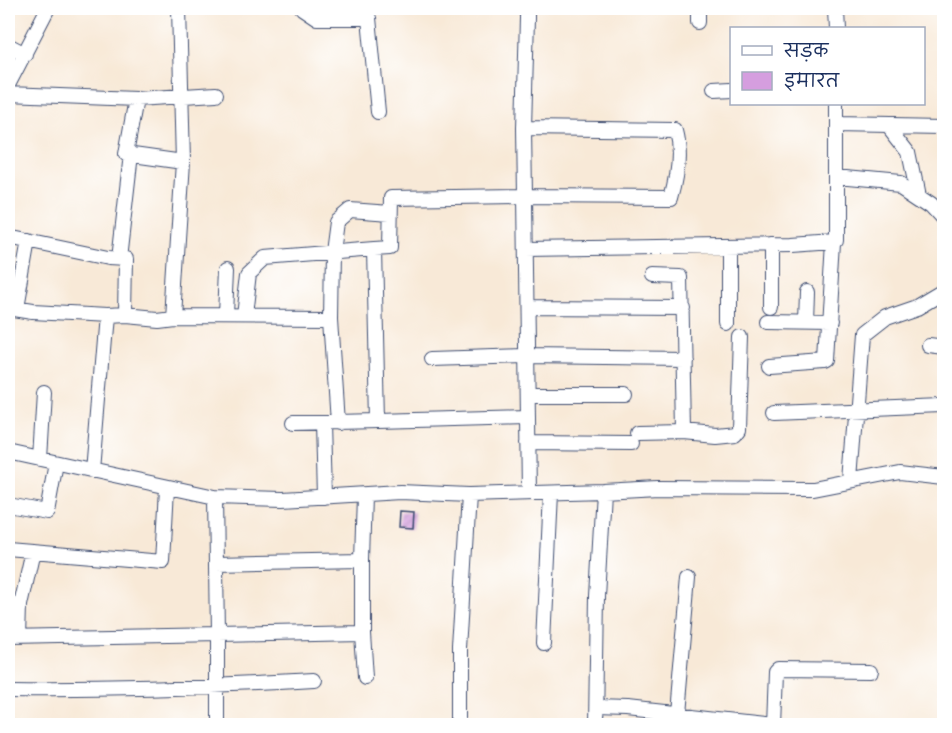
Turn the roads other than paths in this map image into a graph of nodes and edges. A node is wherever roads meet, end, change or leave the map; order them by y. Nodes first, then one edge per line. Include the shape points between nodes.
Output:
1 (48, 8) edge
2 (179, 8) edge
3 (302, 8) edge
4 (523, 8) edge
5 (700, 8) edge
6 (835, 8) edge
7 (700, 23) dead end
8 (836, 27) edge
9 (8, 45) edge
10 (25, 54) junction
11 (8, 85) edge
12 (714, 90) dead end
13 (730, 90) edge
14 (8, 94) edge
15 (216, 94) dead end
16 (182, 97) junction
17 (136, 99) junction
18 (836, 105) edge
19 (378, 112) dead end
20 (837, 124) junction
21 (889, 125) junction
22 (945, 126) edge
23 (524, 128) junction
24 (131, 154) junction
25 (183, 162) junction
26 (837, 177) junction
27 (919, 195) junction
28 (525, 196) junction
29 (390, 213) junction
30 (945, 217) edge
31 (8, 237) edge
32 (29, 241) junction
33 (834, 242) junction
34 (771, 245) junction
35 (728, 246) junction
36 (374, 249) junction
37 (526, 249) junction
38 (332, 252) junction
39 (119, 259) junction
40 (228, 268) dead end
41 (652, 277) dead end
42 (945, 290) edge
43 (807, 292) dead end
44 (527, 307) junction
45 (771, 307) dead end
46 (12, 308) edge
47 (683, 308) junction
48 (124, 315) junction
49 (226, 315) junction
50 (105, 316) junction
51 (173, 316) junction
52 (244, 316) junction
53 (331, 317) junction
54 (768, 322) dead end
55 (806, 323) junction
56 (830, 323) junction
57 (728, 324) dead end
58 (742, 337) dead end
59 (928, 345) dead end
60 (945, 347) edge
61 (527, 356) junction
62 (683, 358) junction
63 (432, 359) dead end
64 (769, 366) dead end
65 (44, 392) dead end
66 (528, 394) junction
67 (626, 394) dead end
68 (945, 406) edge
69 (856, 410) junction
70 (774, 413) dead end
71 (528, 417) junction
72 (378, 421) junction
73 (293, 423) dead end
74 (322, 423) junction
75 (338, 423) junction
76 (684, 432) junction
77 (528, 443) junction
78 (8, 452) edge
79 (40, 459) junction
80 (56, 463) junction
81 (92, 471) junction
82 (945, 477) edge
83 (851, 481) junction
84 (167, 488) junction
85 (603, 492) junction
86 (529, 493) junction
87 (551, 493) junction
88 (364, 495) junction
89 (469, 495) junction
90 (215, 497) junction
91 (324, 497) junction
92 (8, 505) edge
93 (8, 549) edge
94 (33, 551) junction
95 (362, 560) junction
96 (216, 563) junction
97 (689, 577) dead end
98 (362, 632) junction
99 (217, 635) junction
100 (14, 639) edge
101 (544, 644) dead end
102 (871, 670) dead end
103 (365, 678) dead end
104 (314, 681) dead end
105 (216, 687) junction
106 (8, 689) edge
107 (596, 708) junction
108 (677, 714) junction
109 (773, 725) edge
110 (217, 726) edge
111 (460, 726) edge
112 (595, 726) edge

1 - 10 street
2 - 16 street
3 - 19 street via 317,18 369,18
4 - 23 street via 527,13
5 - 7 street
6 - 8 street
9 - 10 street
10 - 11 street
12 - 13 street
14 - 17 street
15 - 16 street
16 - 17 street
16 - 25 street
17 - 24 street via 126,154
18 - 20 street
20 - 21 street
20 - 26 street
21 - 22 street
21 - 27 street via 910,152
23 - 28 street
23 - 28 street via 675,130 678,142 671,197
24 - 25 street
24 - 39 street
25 - 51 street
26 - 27 street via 901,183
26 - 33 street
27 - 30 street
28 - 29 street via 391,198
28 - 37 street
29 - 36 street via 390,248
29 - 38 street via 350,210 336,222
31 - 32 street
32 - 39 street
32 - 46 street
33 - 34 street
33 - 56 street
34 - 35 street
34 - 45 street
35 - 37 street
35 - 57 street
36 - 38 street
36 - 72 street
37 - 44 street
38 - 52 street via 265,258 249,273
38 - 53 street
39 - 48 street via 126,259
40 - 49 street
41 - 47 street via 681,272
42 - 69 street via 917,306 885,317 862,335
43 - 55 street
44 - 47 street
44 - 61 street
46 - 50 street
47 - 62 street
48 - 50 street
48 - 51 street
49 - 51 street
49 - 52 street
50 - 81 street
52 - 53 street
53 - 75 street
54 - 55 street
55 - 56 street
56 - 64 street via 825,362
58 - 76 street via 738,431 715,435
59 - 60 street
61 - 62 street
61 - 63 street
61 - 66 street
62 - 76 street
65 - 79 street
66 - 67 street
66 - 71 street
68 - 69 street
69 - 70 street
69 - 83 street
71 - 72 street
71 - 77 street
72 - 75 street
73 - 74 street
74 - 75 street
74 - 91 street
76 - 77 street
77 - 86 street
78 - 79 street
79 - 80 street
80 - 81 street
80 - 92 street via 47,513
81 - 84 street
82 - 83 street via 900,472
83 - 85 street via 813,489 658,488
84 - 90 street
84 - 94 street via 163,562
85 - 87 street
85 - 107 street
86 - 87 street
86 - 89 street
87 - 101 street
88 - 89 street
88 - 91 street
88 - 95 street
89 - 111 street
90 - 91 street
90 - 96 street
93 - 94 street
94 - 100 street
95 - 96 street
95 - 98 street
96 - 99 street
97 - 108 street
98 - 99 street
98 - 103 street
99 - 100 street
99 - 105 street
102 - 109 street via 778,669
104 - 105 street
105 - 106 street
105 - 110 street
107 - 108 street
107 - 112 street
108 - 109 street

